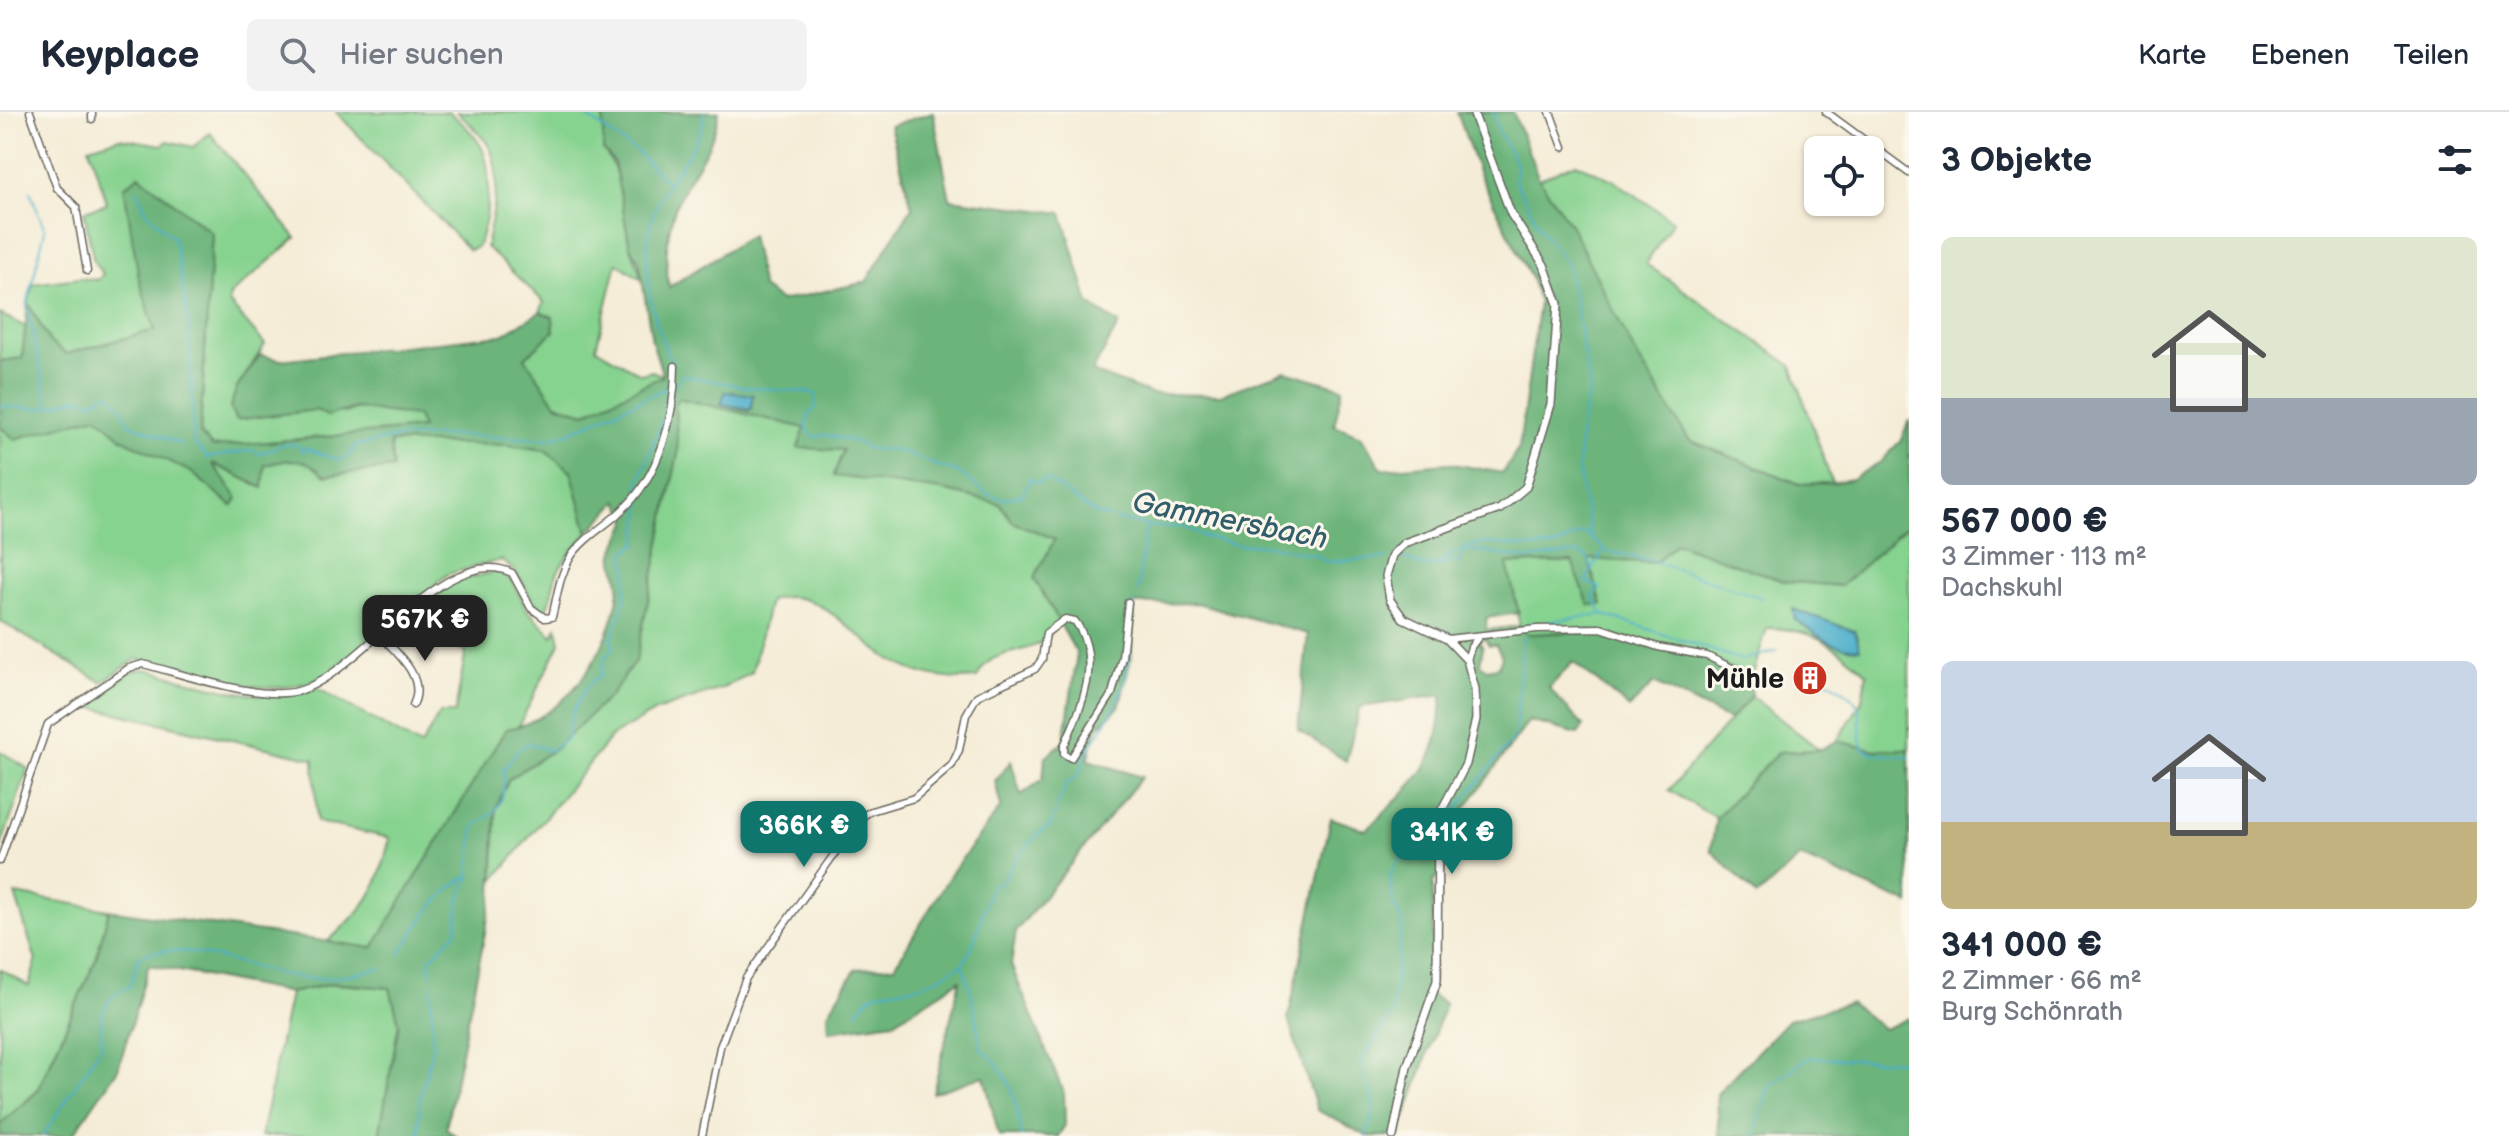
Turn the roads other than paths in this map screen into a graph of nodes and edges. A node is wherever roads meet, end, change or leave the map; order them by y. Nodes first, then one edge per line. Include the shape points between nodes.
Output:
1 (30, 112) edge
2 (1473, 112) edge
3 (1550, 112) edge
4 (1826, 112) edge
5 (1563, 147) dead end
6 (1909, 173) edge
7 (87, 271) dead end
8 (675, 366) dead end
9 (1128, 602) dead end
10 (1482, 634) junction
11 (380, 635) junction
12 (1447, 639) junction
13 (1467, 660) junction
14 (1761, 682) dead end
15 (413, 705) dead end
16 (0, 861) edge
17 (702, 1136) edge
18 (1393, 1136) edge

1 - 7 street via 57,188 76,207
2 - 12 street via 1511,214 1544,265 1558,304 1558,337 1551,404 1526,487 1500,509 1404,543 1392,555 1386,576 1393,606 1403,618
3 - 5 street
4 - 6 street
8 - 11 street via 675,391 655,464 641,493 572,555 560,578 552,617 531,608 512,573 491,566 449,578
9 - 17 street via 1112,694 1071,758 1064,754 1064,746 1091,662 1085,634 1075,621 1065,619 1052,625 1035,669 977,696 952,765 914,798 864,814 754,965 720,1047
10 - 12 street
10 - 13 street
10 - 14 street via 1601,628 1707,656
11 - 15 street via 411,669
11 - 16 street via 326,679 296,691 265,693 136,665 48,724
12 - 13 street
13 - 18 street via 1475,689 1472,744 1444,800 1435,838 1437,981 1407,1067

